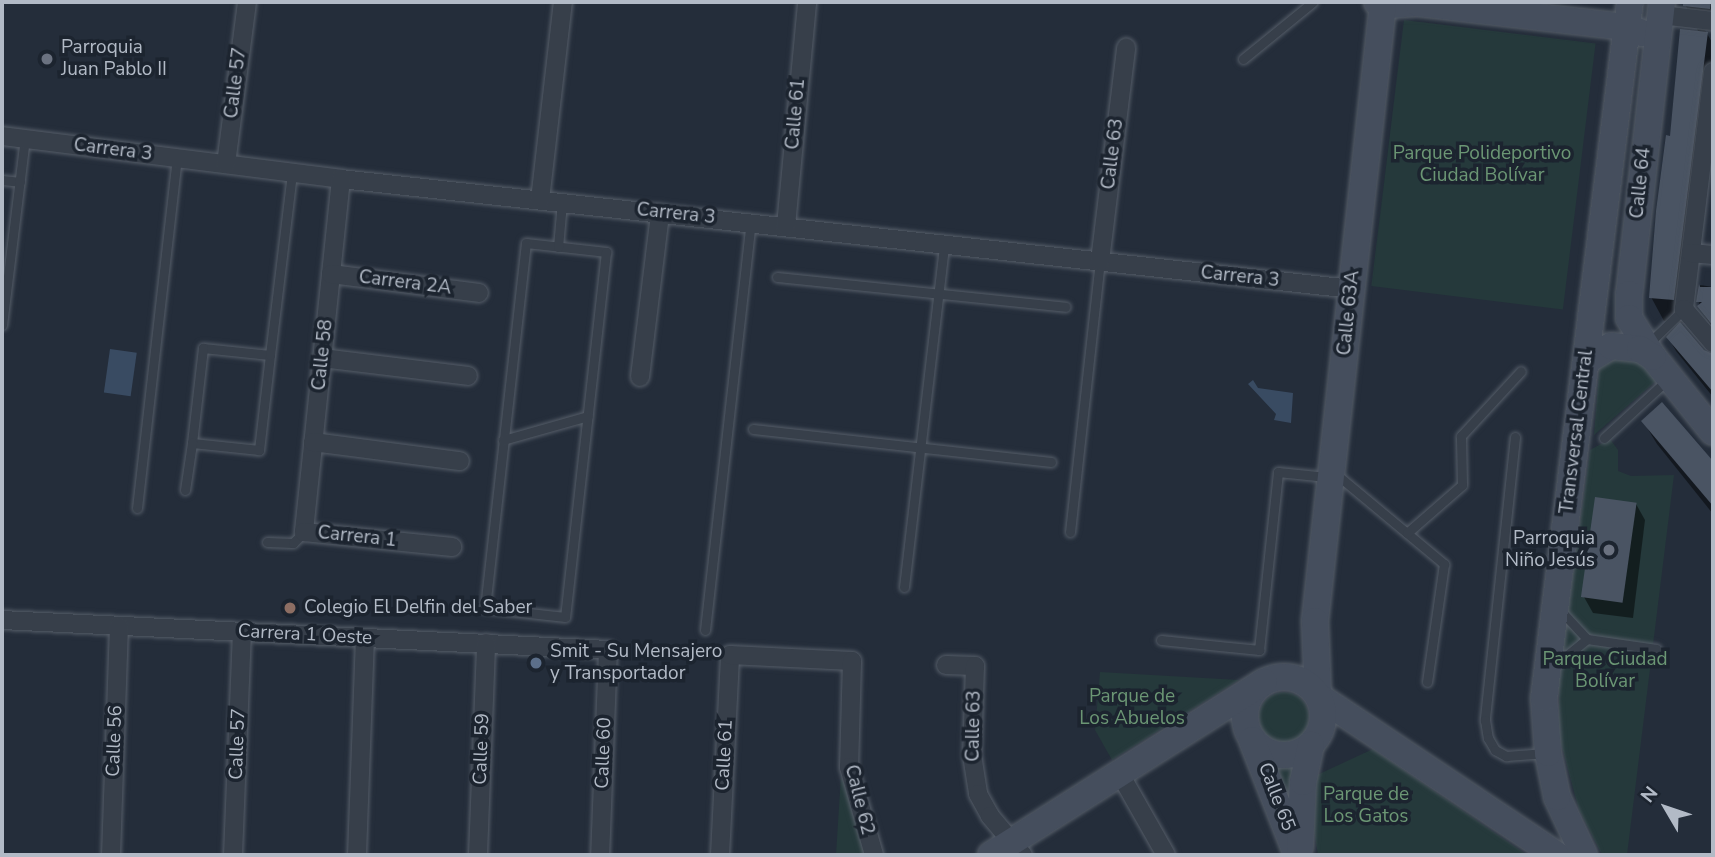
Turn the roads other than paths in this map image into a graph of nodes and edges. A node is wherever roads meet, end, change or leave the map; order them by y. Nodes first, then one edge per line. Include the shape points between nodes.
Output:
1 (247, 2) edge
2 (563, 2) edge
3 (805, 2) edge
4 (1313, 2) edge
5 (1418, 2) edge
6 (1380, 3) edge
7 (1662, 8) edge
8 (1629, 14) edge
9 (1713, 21) edge
10 (1126, 48) dead end
11 (1655, 57) junction
12 (1243, 60) dead end
13 (1713, 72) edge
14 (2, 136) edge
15 (25, 139) junction
16 (1709, 148) edge
17 (177, 158) junction
18 (226, 164) junction
19 (292, 173) junction
20 (341, 178) junction
21 (2, 180) edge
22 (20, 182) junction
23 (540, 200) junction
24 (562, 202) junction
25 (660, 213) junction
26 (751, 222) junction
27 (786, 226) junction
28 (944, 244) junction
29 (558, 247) junction
30 (1691, 253) junction
31 (1713, 255) edge
32 (1100, 261) junction
33 (331, 274) junction
34 (777, 277) dead end
35 (1352, 289) junction
36 (479, 293) dead end
37 (938, 294) junction
38 (1065, 307) dead end
39 (1684, 309) junction
40 (2, 325) edge
41 (1713, 343) edge
42 (270, 355) junction
43 (322, 358) junction
44 (1656, 360) junction
45 (1586, 361) junction
46 (1521, 370) dead end
47 (468, 376) dead end
48 (640, 377) dead end
49 (588, 416) junction
50 (753, 429) dead end
51 (1713, 432) edge
52 (1515, 437) dead end
53 (1604, 438) dead end
54 (503, 440) junction
55 (313, 442) junction
56 (192, 443) junction
57 (920, 447) junction
58 (460, 461) dead end
59 (1051, 462) dead end
60 (1331, 474) junction
61 (185, 490) dead end
62 (137, 508) dead end
63 (304, 532) junction
64 (1070, 532) dead end
65 (1407, 533) junction
66 (267, 542) dead end
67 (452, 547) dead end
68 (904, 587) dead end
69 (1556, 606) junction
70 (2, 620) edge
71 (1315, 621) junction
72 (119, 626) junction
73 (705, 630) dead end
74 (242, 632) junction
75 (365, 638) junction
76 (1587, 639) junction
77 (1161, 640) dead end
78 (486, 643) junction
79 (1656, 649) dead end
80 (608, 650) joint
81 (852, 661) joint
82 (946, 665) dead end
83 (1548, 672) junction
84 (1271, 680) junction
85 (1427, 682) dead end
86 (1318, 696) junction
87 (1212, 715) junction
88 (1250, 734) junction
89 (1377, 735) junction
90 (1315, 740) junction
91 (1548, 753) junction
92 (1120, 774) junction
93 (1557, 797) junction
94 (1515, 828) junction
95 (1008, 851) edge
96 (111, 855) edge
97 (233, 855) edge
98 (357, 855) edge
99 (478, 855) edge
100 (600, 855) edge
101 (720, 855) edge
102 (874, 855) edge
103 (1166, 855) edge
104 (1299, 855) edge
105 (1556, 855) edge
106 (1584, 855) edge

1 - 18 street, Calle 57
2 - 23 street
3 - 27 street, Calle 61
4 - 12 lane
5 - 6 main road
5 - 8 main road
6 - 35 main road, Calle 63A
7 - 9 street
7 - 11 main road, Calle 64
8 - 11 main road via 1636,29 1650,40
8 - 45 main road, Transversal Central
10 - 32 street, Calle 63
11 - 44 main road, Calle 64 via 1629,318
13 - 16 street
14 - 15 street, Carrera 3
15 - 17 street, Carrera 3
15 - 22 lane
16 - 30 street
17 - 18 street, Carrera 3
17 - 62 lane
18 - 19 street, Carrera 3
19 - 20 street, Carrera 3
19 - 42 lane
20 - 23 street, Carrera 3
20 - 33 street, Calle 58
21 - 22 lane
22 - 40 lane
23 - 24 street, Carrera 3
24 - 25 street, Carrera 3
24 - 29 lane
25 - 26 street, Carrera 3
25 - 48 street
26 - 27 street, Carrera 3
26 - 73 lane
27 - 28 street, Carrera 3
28 - 32 street, Carrera 3
28 - 37 lane
29 - 49 lane via 606,252
29 - 54 lane via 526,243
30 - 31 street
30 - 39 street
32 - 35 street, Carrera 3
32 - 64 lane
33 - 36 street, Carrera 2A
33 - 43 street, Calle 58
34 - 37 lane
35 - 60 main road, Calle 63A
37 - 38 lane
37 - 57 lane
39 - 41 street
39 - 44 lane
42 - 56 lane via 259,450
42 - 56 lane via 203,348
43 - 47 street
43 - 55 street, Calle 58
44 - 45 main road via 1626,345 1597,352
44 - 51 main road, Calle 64
44 - 53 lane
45 - 69 main road, Transversal Central
46 - 65 lane via 1461,436 1462,485
49 - 54 lane
49 - 54 lane via 565,617 485,608
50 - 57 lane
52 - 91 lane via 1485,720 1496,751 1506,756
55 - 58 street
55 - 63 street, Calle 58
56 - 61 lane
57 - 59 lane
57 - 68 lane
60 - 65 lane
60 - 71 main road, Calle 63A
60 - 77 lane via 1278,472 1259,650
63 - 66 lane, Carrera 1 via 293,543
63 - 67 street, Carrera 1
65 - 85 lane via 1444,564
69 - 76 lane
69 - 83 main road, Transversal Central
70 - 72 street, Carrera 1 Oeste
71 - 84 main road, Calle 63A via 1305,643
71 - 86 main road, Calle 63A
72 - 74 street, Carrera 1 Oeste
72 - 96 street, Calle 56
74 - 75 street, Carrera 1 Oeste
74 - 97 street, Calle 57
75 - 78 street, Carrera 1 Oeste
75 - 98 street
76 - 79 lane
76 - 83 lane
78 - 80 street, Carrera 1 Oeste
78 - 99 street, Calle 59
80 - 100 street, Calle 60
81 - 101 street, Calle 61 via 730,655
81 - 102 street, Calle 62 via 849,767
82 - 95 street, Calle 63 via 975,666 973,772 978,794
83 - 91 main road, Transversal Central via 1544,714
84 - 86 main road via 1301,680
84 - 87 main road
84 - 88 main road via 1247,702
86 - 89 main road
86 - 90 main road via 1323,709
87 - 88 main road
87 - 92 main road
88 - 90 main road via 1274,754 1287,755
88 - 104 main road, Calle 65
89 - 90 main road via 1344,730
89 - 94 main road
90 - 104 main road, Calle 65 via 1303,782
91 - 93 main road, Transversal Central
92 - 95 main road
92 - 103 street
93 - 94 main road via 1549,820 1528,830
93 - 106 main road, Transversal Central
94 - 105 main road

